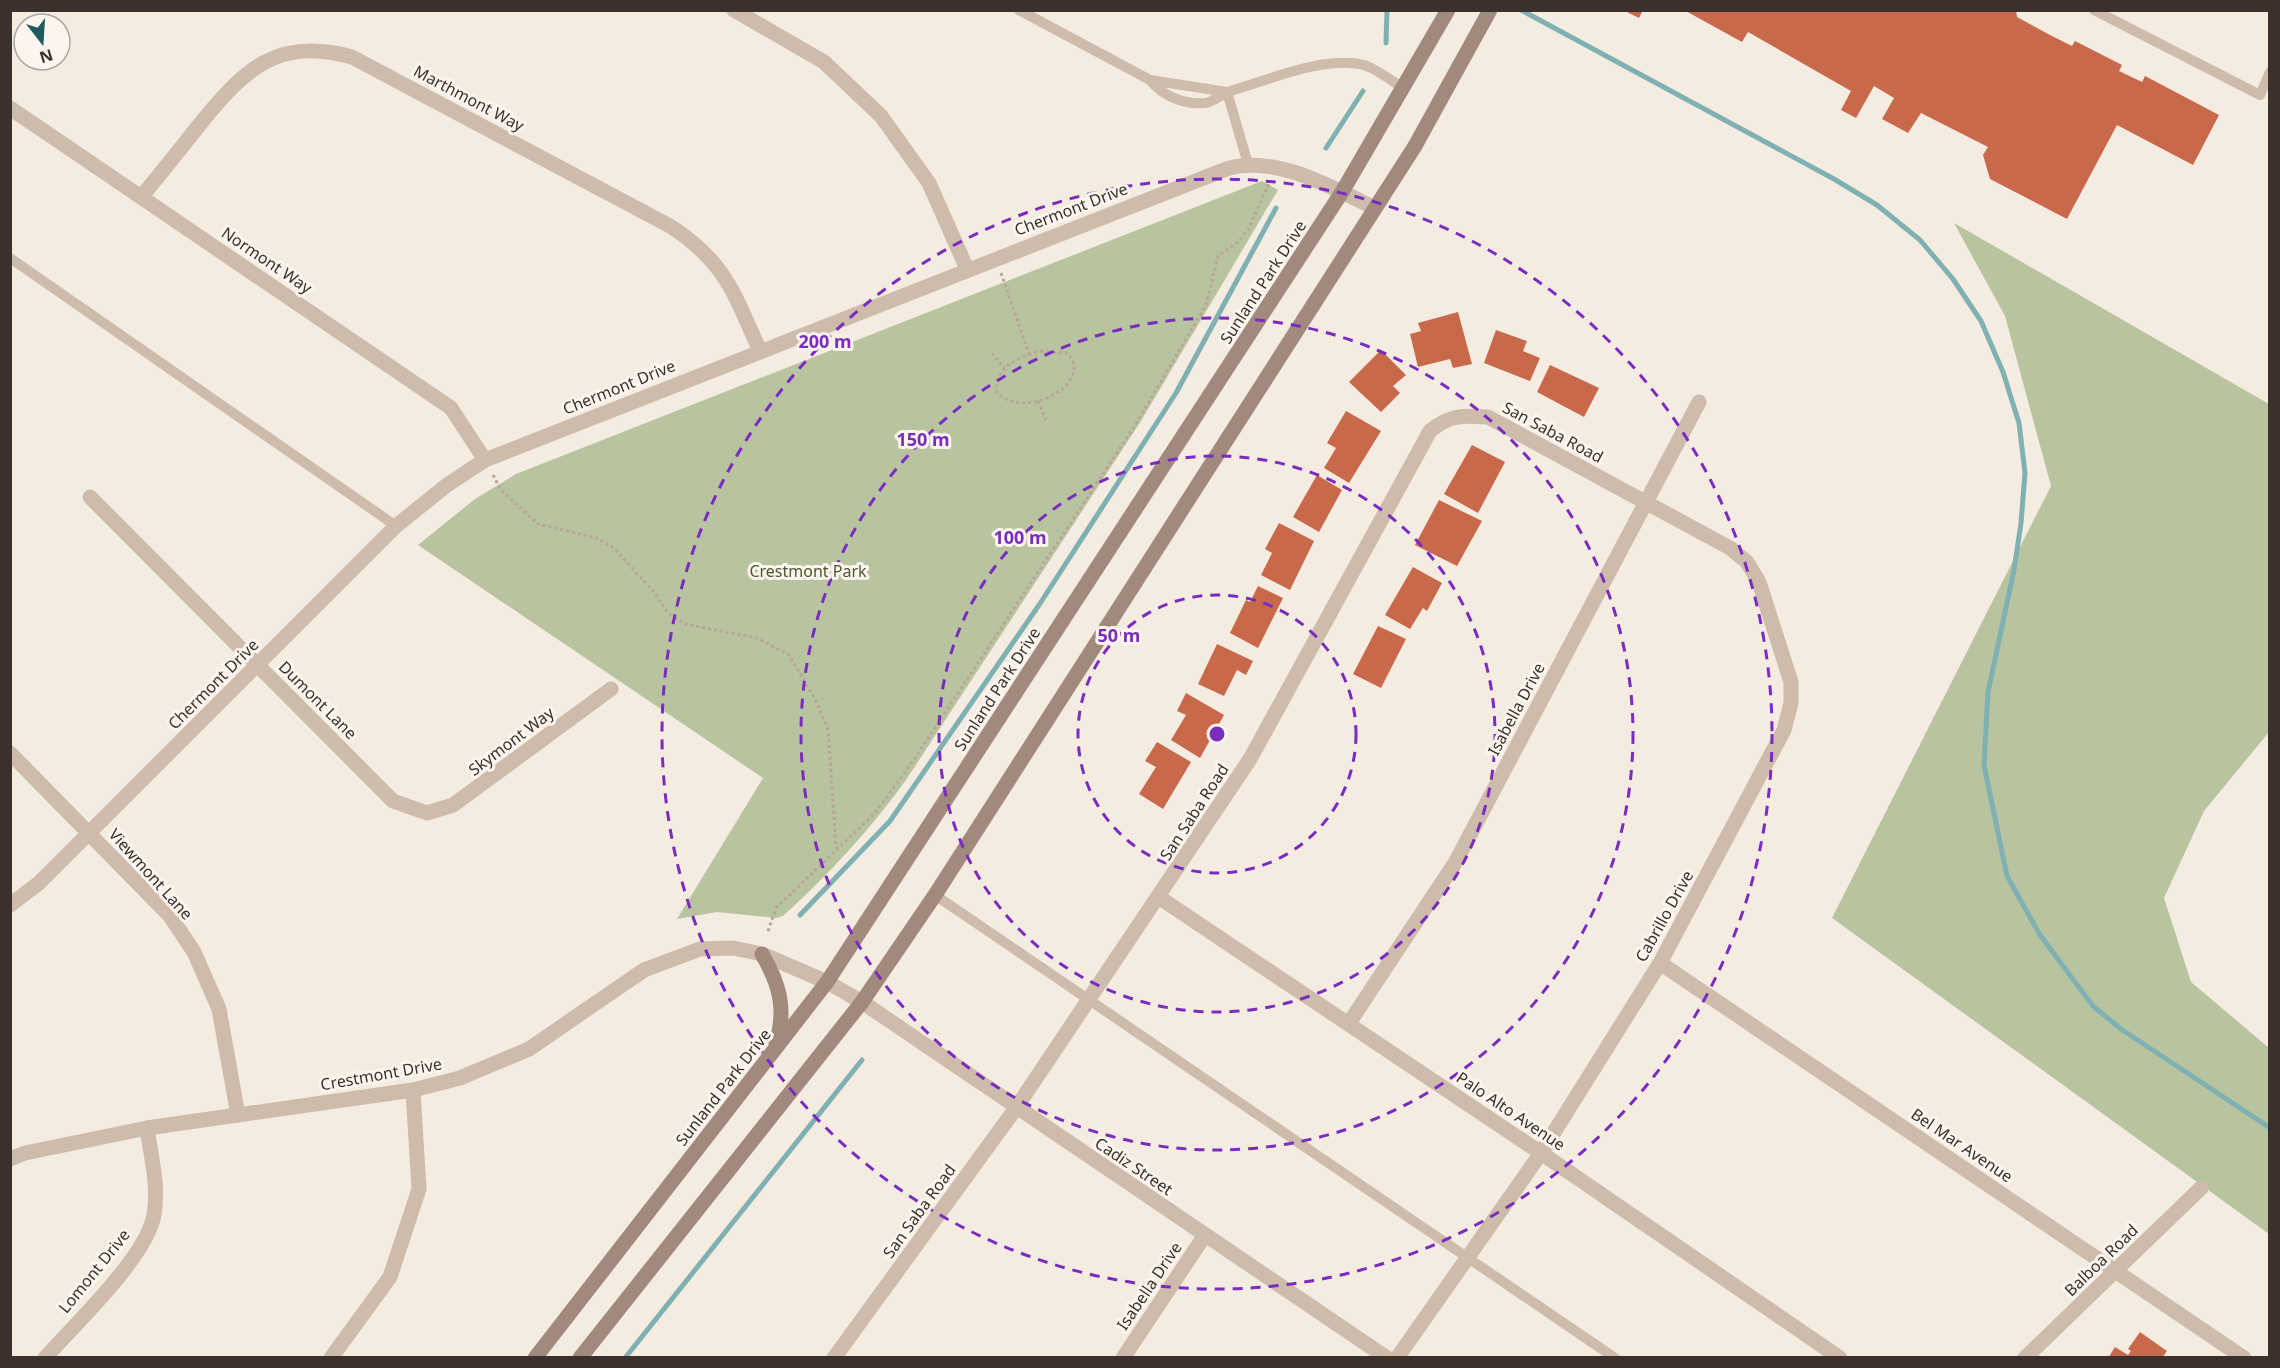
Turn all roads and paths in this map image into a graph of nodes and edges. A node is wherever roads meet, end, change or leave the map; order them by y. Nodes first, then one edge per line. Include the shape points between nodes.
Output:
1 (734, 10) edge
2 (1019, 10) edge
3 (1448, 10) edge
4 (1490, 10) edge
5 (2094, 10) edge
6 (1036, 15) edge
7 (2270, 72) edge
8 (1404, 89) junction
9 (1227, 92) junction
10 (10, 108) edge
11 (1248, 164) junction
12 (1271, 179) dead end
13 (1342, 192) junction
14 (142, 196) junction
15 (1375, 208) junction
16 (10, 258) edge
17 (996, 258) junction
18 (968, 270) junction
19 (760, 351) junction
20 (992, 353) dead end
21 (1029, 354) junction
22 (1005, 368) junction
23 (1038, 401) junction
24 (1699, 402) dead end
25 (1047, 423) dead end
26 (485, 460) junction
27 (90, 497) dead end
28 (1646, 502) junction
29 (396, 526) junction
30 (257, 665) junction
31 (611, 689) dead end
32 (10, 753) edge
33 (427, 813) joint
34 (89, 833) junction
35 (838, 850) junction
36 (935, 895) junction
37 (1160, 898) junction
38 (10, 905) edge
39 (768, 931) dead end
40 (762, 954) junction
41 (1660, 963) junction
42 (828, 982) junction
43 (1090, 1000) junction
44 (862, 1002) junction
45 (1349, 1023) junction
46 (774, 1050) junction
47 (413, 1090) junction
48 (1016, 1108) junction
49 (238, 1115) junction
50 (147, 1128) junction
51 (1541, 1153) junction
52 (10, 1159) edge
53 (2201, 1188) dead end
54 (1205, 1235) junction
55 (1466, 1257) junction
56 (2116, 1270) junction
57 (45, 1358) edge
58 (331, 1358) edge
59 (535, 1358) edge
60 (580, 1358) edge
61 (834, 1358) edge
62 (1122, 1358) edge
63 (1387, 1358) edge
64 (1397, 1358) edge
65 (1615, 1358) edge
66 (1840, 1358) edge
67 (2025, 1358) edge
68 (2244, 1358) edge

1 - 18 street via 824,62 881,116 929,183
2 - 6 lane
3 - 8 main road, Sunland Park Drive
4 - 15 main road via 1415,146
5 - 7 lane via 2260,95
6 - 9 lane via 1150,80
8 - 9 lane via 1366,66 1347,63 1325,64
8 - 13 main road, Sunland Park Drive
9 - 11 lane
10 - 14 street, Normont Way
11 - 13 street, Chermont Drive via 1276,166
11 - 17 street, Chermont Drive
12 - 35 path via 1248,230 1218,256 1206,305 1134,428 911,764 875,813
13 - 15 street, Chermont Drive
13 - 42 main road, Sunland Park Drive
14 - 19 street, Marthmont Way via 247,72 288,54 329,51 352,57 693,240 711,256 727,279
14 - 26 street, Normont Way via 451,408
15 - 36 main road
16 - 29 lane
17 - 18 street, Chermont Drive
17 - 21 path
18 - 19 street, Chermont Drive
19 - 26 street, Chermont Drive
20 - 22 path
21 - 22 path
21 - 23 path via 1067,353 1076,366 1070,382
22 - 23 path via 996,383 1004,400 1023,404
23 - 25 path
24 - 28 street, Isabella Drive
26 - 29 street, Chermont Drive
26 - 35 path via 501,490 522,512 538,524 597,538 614,548 668,613 686,624 757,638 789,655 828,729
27 - 30 street, Dumont Lane
28 - 37 street, San Saba Road via 1488,417 1464,415 1443,420 1430,431 1250,759
28 - 41 street, Cabrillo Drive via 1730,548 1747,562 1759,582 1791,682 1791,703 1784,730
28 - 45 street, Isabella Drive via 1455,863
29 - 30 street, Chermont Drive
30 - 33 street, Dumont Lane via 393,801
30 - 34 street, Chermont Drive
31 - 33 street, Skymont Way via 476,790 453,805
32 - 34 street, Viewmont Lane
34 - 38 street, Chermont Drive via 39,883
34 - 49 street, Viewmont Lane via 170,916 194,952 219,1009
35 - 39 path via 776,908
36 - 43 lane
36 - 44 main road
37 - 43 street, San Saba Road
37 - 45 street, Palo Alto Avenue
40 - 42 street, Crestmont Drive
40 - 46 main road via 777,980 781,1023
40 - 47 street, Crestmont Drive via 700,949 675,957 644,970 529,1049 460,1078
41 - 51 street, Cabrillo Drive
41 - 56 street, Bel Mar Avenue
42 - 44 street, Crestmont Drive
42 - 46 main road, Sunland Park Drive
43 - 48 street, San Saba Road
43 - 55 lane
44 - 48 street, Cadiz Street
44 - 60 main road
45 - 51 street, Palo Alto Avenue
46 - 59 main road, Sunland Park Drive
47 - 49 street, Crestmont Drive
47 - 58 street via 419,1189 390,1277
48 - 54 street, Cadiz Street
48 - 61 street, San Saba Road
49 - 50 street, Crestmont Drive
50 - 52 street, Crestmont Drive
50 - 57 street, Lomont Drive via 156,1187 153,1217 145,1239 128,1264
51 - 55 street, Cabrillo Drive
51 - 66 street, Palo Alto Avenue
53 - 56 street, Balboa Road
54 - 62 street, Isabella Drive
54 - 63 street, Cadiz Street
55 - 64 street, Cabrillo Drive
55 - 65 lane
56 - 67 street, Balboa Road
56 - 68 street, Bel Mar Avenue

